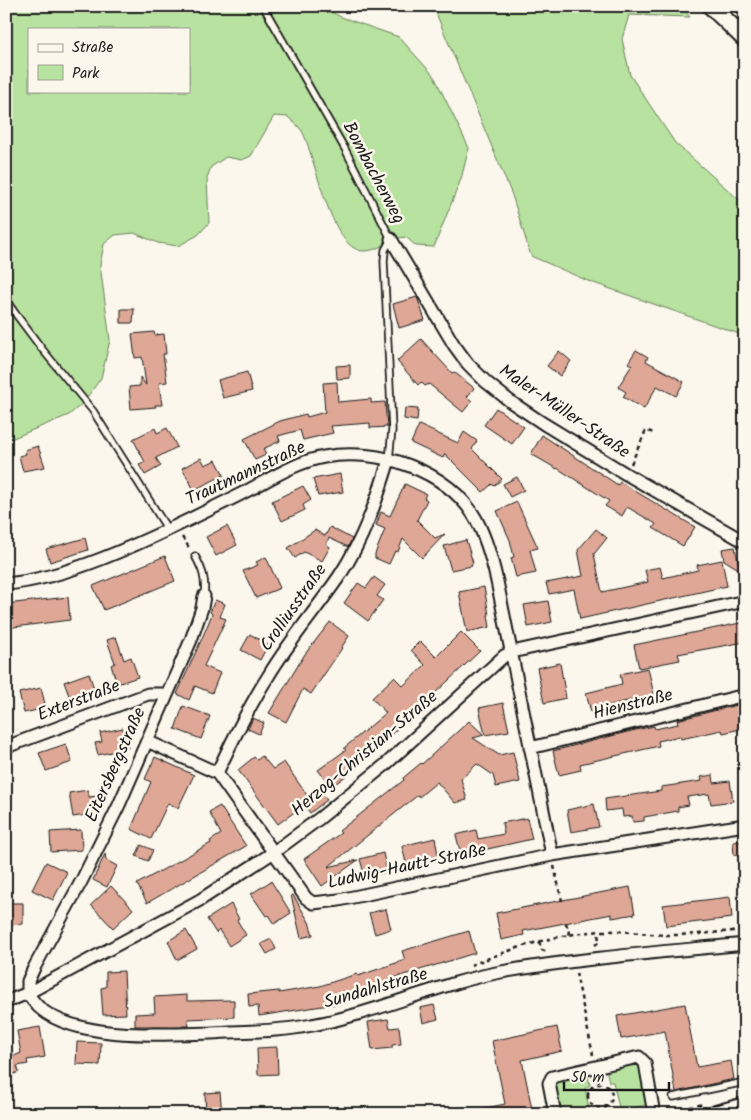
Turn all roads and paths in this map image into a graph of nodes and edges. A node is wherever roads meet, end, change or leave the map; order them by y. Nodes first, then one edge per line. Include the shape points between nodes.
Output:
1 (263, 6) edge
2 (711, 6) edge
3 (745, 39) edge
4 (391, 239) junction
5 (6, 300) edge
6 (656, 434) dead end
7 (389, 460) junction
8 (626, 474) junction
9 (172, 528) junction
10 (745, 542) edge
11 (195, 556) joint
12 (6, 584) edge
13 (204, 596) joint
14 (745, 601) edge
15 (512, 652) junction
16 (166, 694) junction
17 (745, 695) edge
18 (147, 741) junction
19 (6, 747) edge
20 (530, 748) junction
21 (217, 773) junction
22 (745, 825) edge
23 (274, 852) junction
24 (553, 859) junction
25 (562, 901) dead end
26 (566, 923) dead end
27 (745, 930) edge
28 (598, 932) junction
29 (570, 936) junction
30 (745, 944) edge
31 (592, 949) dead end
32 (550, 952) dead end
33 (574, 961) junction
34 (28, 992) junction
35 (6, 1002) edge
36 (596, 1067) junction
37 (745, 1082) edge
38 (674, 1097) dead end
39 (745, 1106) edge
40 (605, 1107) junction
41 (555, 1114) edge
42 (607, 1114) edge
43 (654, 1114) edge
44 (716, 1114) edge

1 - 4 lane, Bombacherweg via 345,149
2 - 3 main road
4 - 7 lane, Bombacherweg via 384,261 392,430
4 - 8 street, Maler-Müller-Straße via 454,345 486,382 544,424
5 - 9 lane via 93,411
6 - 8 path via 646,430
7 - 9 street, Trautmannstraße via 346,455 324,457 287,471
7 - 15 street, Trautmannstraße via 419,469 442,482 475,518 492,560
7 - 21 street, Crolliusstraße via 368,521 352,554 270,673
8 - 10 street, Maler-Müller-Straße
9 - 11 path
9 - 12 street, Trautmannstraße via 79,567 46,578
11 - 13 lane, Eitersbergstraße via 205,580
13 - 16 street, Eitersbergstraße via 191,640
14 - 15 street, Herzog-Christian-Straße
15 - 20 street, Trautmannstraße
15 - 23 street, Herzog-Christian-Straße via 496,662 385,765
16 - 18 street, Eitersbergstraße
16 - 19 street, Exterstraße via 148,694
17 - 20 street, Hienstraße
18 - 21 street, Ludwig-Hautt-Straße
18 - 34 street, Eitersbergstraße via 100,846 34,968 28,981
20 - 24 street, Trautmannstraße
21 - 23 street, Ludwig-Hautt-Straße
22 - 24 street, Ludwig-Hautt-Straße
23 - 24 street, Ludwig-Hautt-Straße via 306,898 313,903
23 - 34 street, Herzog-Christian-Straße via 200,900
24 - 25 path
26 - 29 path
27 - 28 path via 669,935
28 - 29 path
28 - 31 path via 599,942
29 - 32 path via 539,942 542,950
30 - 33 street, Sundahlstraße
33 - 34 street, Sundahlstraße via 459,982 312,1026 255,1031 117,1034 54,1017 32,1002
33 - 36 path
34 - 35 street
36 - 41 street via 549,1080
36 - 43 street via 639,1057 644,1061
37 - 38 lane
39 - 44 main road
40 - 40 path via 611,1101 611,1091 604,1085 595,1086 589,1093 591,1102
40 - 42 path

